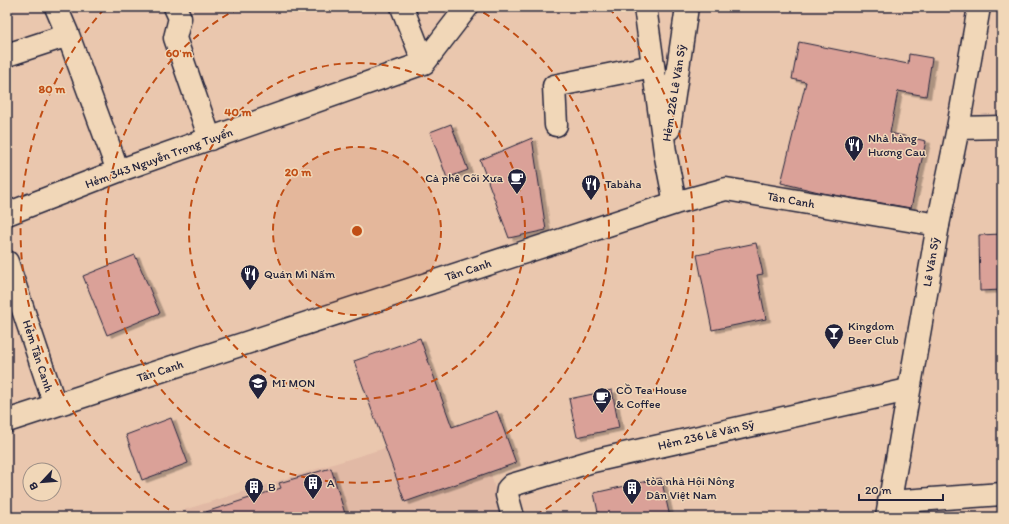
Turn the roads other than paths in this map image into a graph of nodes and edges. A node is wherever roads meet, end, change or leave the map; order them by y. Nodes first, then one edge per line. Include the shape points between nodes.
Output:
1 (56, 7) edge
2 (175, 7) edge
3 (402, 7) edge
4 (467, 7) edge
5 (645, 7) edge
6 (687, 7) edge
7 (979, 7) edge
8 (68, 35) junction
9 (7, 52) edge
10 (424, 62) junction
11 (653, 66) junction
12 (556, 125) dead end
13 (1002, 127) edge
14 (958, 128) junction
15 (210, 139) junction
16 (665, 152) junction
17 (118, 171) junction
18 (675, 203) junction
19 (7, 214) edge
20 (938, 225) junction
21 (7, 262) edge
22 (908, 390) junction
23 (55, 405) junction
24 (7, 422) edge
25 (1002, 494) edge
26 (888, 509) edge
27 (513, 517) edge

1 - 8 street
2 - 15 street via 180,18 175,38
3 - 10 street
4 - 10 street
5 - 11 street, Hẻm 226 Lê Văn Sỹ
6 - 16 street, Hẻm 226 Lê Văn Sỹ
7 - 14 street, Lê Văn Sỹ
8 - 9 street via 10,54
8 - 17 street
10 - 15 street, Hẻm 343 Nguyễn Trọng Tuyển
11 - 12 street via 554,86
11 - 16 street, Hẻm 226 Lê Văn Sỹ
13 - 14 street
14 - 20 street, Lê Văn Sỹ
15 - 17 street, Hẻm 343 Nguyễn Trọng Tuyển
16 - 18 street
17 - 19 street, Hẻm 343 Nguyễn Trọng Tuyển
18 - 20 street, Tân Canh via 726,189
18 - 23 street, Tân Canh
20 - 22 street, Lê Văn Sỹ
21 - 23 street, Hẻm Tân Canh
22 - 26 street, Lê Văn Sỹ
22 - 27 street, Hẻm 236 Lê Văn Sỹ via 593,461 512,485 507,495
23 - 24 street, Tân Canh
25 - 26 street

